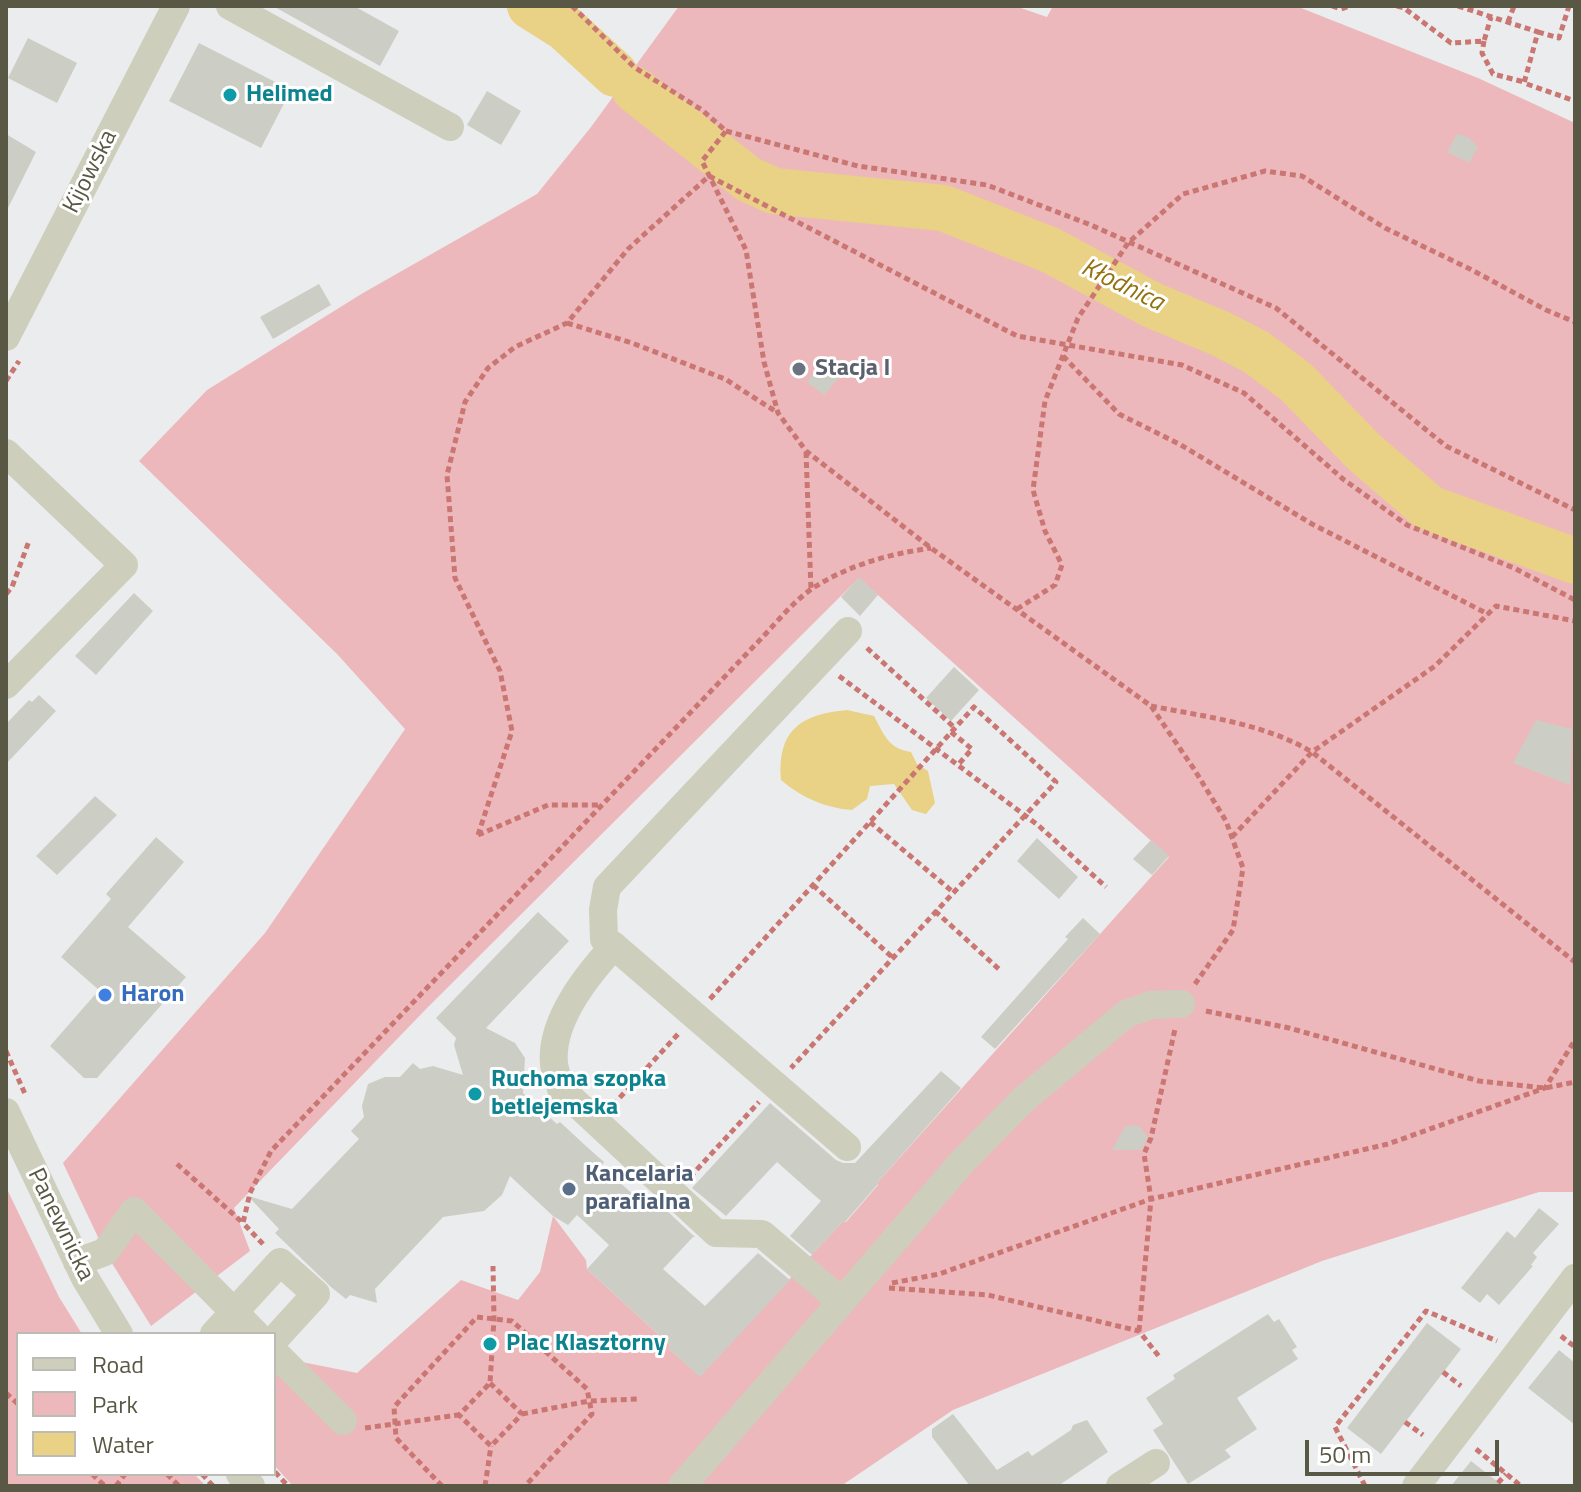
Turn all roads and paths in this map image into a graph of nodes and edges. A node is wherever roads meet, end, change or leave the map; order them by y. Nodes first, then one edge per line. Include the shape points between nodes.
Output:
1 (176, 6) edge
2 (230, 6) edge
3 (572, 6) edge
4 (1332, 6) edge
5 (1350, 6) edge
6 (1397, 6) edge
7 (1458, 6) edge
8 (1514, 6) edge
9 (1569, 6) edge
10 (1491, 17) junction
11 (1508, 22) junction
12 (1538, 32) junction
13 (1484, 41) junction
14 (1524, 83) junction
15 (1575, 101) edge
16 (450, 127) dead end
17 (726, 131) junction
18 (709, 176) junction
19 (1128, 243) junction
20 (1575, 322) edge
21 (567, 323) junction
22 (6, 337) edge
23 (1067, 345) junction
24 (1063, 356) junction
25 (778, 413) junction
26 (806, 451) junction
27 (6, 453) edge
28 (1575, 510) edge
29 (29, 541) dead end
30 (931, 548) junction
31 (811, 590) junction
32 (6, 594) edge
33 (1575, 600) edge
34 (1017, 609) junction
35 (1488, 614) junction
36 (1575, 621) edge
37 (848, 631) joint
38 (820, 661) junction
39 (6, 685) edge
40 (1151, 706) junction
41 (953, 730) junction
42 (935, 749) junction
43 (1312, 752) junction
44 (957, 766) junction
45 (602, 805) junction
46 (1024, 815) junction
47 (870, 822) junction
48 (1232, 837) junction
49 (813, 885) junction
50 (1106, 887) dead end
51 (953, 892) junction
52 (935, 911) junction
53 (614, 946) junction
54 (893, 958) junction
55 (1575, 962) edge
56 (1001, 971) dead end
57 (1181, 1004) junction
58 (695, 1015) junction
59 (1575, 1040) edge
60 (1575, 1082) edge
61 (774, 1086) junction
62 (1545, 1088) junction
63 (6, 1112) edge
64 (598, 1123) junction
65 (847, 1147) dead end
66 (14, 1149) edge
67 (177, 1164) dead end
68 (674, 1194) junction
69 (1151, 1199) junction
70 (243, 1223) junction
71 (77, 1262) junction
72 (280, 1262) junction
73 (493, 1266) dead end
74 (1575, 1278) edge
75 (841, 1301) junction
76 (233, 1313) junction
77 (494, 1319) junction
78 (1139, 1331) junction
79 (118, 1332) edge
80 (216, 1332) edge
81 (254, 1332) edge
82 (276, 1338) edge
83 (1519, 1351) junction
84 (276, 1354) edge
85 (1161, 1359) dead end
86 (490, 1383) junction
87 (637, 1399) dead end
88 (589, 1401) junction
89 (522, 1414) junction
90 (459, 1415) junction
91 (348, 1425) joint
92 (395, 1425) junction
93 (1466, 1441) dead end
94 (491, 1446) junction
95 (1156, 1463) dead end
96 (1506, 1474) junction
97 (1498, 1483) dead end
98 (442, 1486) edge
99 (485, 1486) edge
100 (525, 1486) edge
101 (682, 1486) edge
102 (1120, 1486) edge
103 (1365, 1486) edge
104 (1416, 1486) edge
105 (1521, 1486) edge

1 - 22 street, Kijowska
2 - 16 street
3 - 17 path via 634,67
4 - 5 path
6 - 13 path via 1451,43
7 - 10 path
8 - 11 path
9 - 12 path via 1559,38
10 - 11 path
10 - 13 path
11 - 12 path
12 - 14 path
13 - 14 path via 1482,53 1493,74
14 - 15 path
17 - 18 path via 702,161
17 - 19 path via 858,166 987,185
18 - 21 path via 628,249
18 - 23 path via 1017,336
18 - 25 path via 746,250
19 - 20 path via 1183,194 1265,171 1302,176 1385,228
19 - 23 path via 1078,318
19 - 28 path via 1276,308 1446,446
21 - 25 path via 725,379
21 - 45 path via 515,347 488,368 465,402 447,475 455,578 500,671 512,731 478,835 548,805
23 - 24 path
23 - 33 path via 1182,365 1244,393 1343,479 1407,525 1514,568
24 - 34 path via 1045,401 1033,490 1062,565 1055,585
24 - 35 path via 1119,414 1312,524
25 - 26 path
26 - 30 path
26 - 31 path
27 - 39 street via 124,565
29 - 32 path
30 - 31 path via 853,567
30 - 34 path
31 - 45 path
34 - 40 path
35 - 36 path via 1496,606
35 - 43 path via 1435,666
37 - 38 street
37 - 41 path
38 - 42 path
38 - 53 street via 607,887 604,939
40 - 43 path via 1257,727
40 - 48 path
41 - 42 path
41 - 44 path via 972,749
41 - 46 path via 974,707 1056,782
42 - 44 path
42 - 47 path
43 - 48 path
43 - 55 path
44 - 46 path
45 - 70 path via 271,1151 250,1193
46 - 50 path
46 - 51 path
47 - 49 path
47 - 51 path
48 - 57 path via 1243,868 1233,930
49 - 54 path
49 - 58 path
51 - 52 path
52 - 54 path
52 - 56 path
53 - 58 street
53 - 64 street via 588,974 557,1031 554,1063 561,1089
54 - 61 path
57 - 62 path via 1479,1081
57 - 69 path via 1144,1154
57 - 75 street via 1151,1005 1126,1014 1024,1099
58 - 61 street
58 - 64 path
59 - 62 path
60 - 62 path
61 - 65 street
61 - 68 path
62 - 69 path via 1388,1144
63 - 66 street, Panewnicka
64 - 68 street
66 - 71 street, Panewnicka
67 - 70 path
68 - 75 street via 716,1233 762,1234
69 - 78 path
69 - 78 path via 939,1274 876,1287 988,1295
70 - 72 path
71 - 76 street via 105,1252 134,1211
71 - 79 street, Panewnicka
72 - 76 street
72 - 82 street via 316,1294
73 - 77 path
74 - 83 street
75 - 101 street
76 - 80 street
76 - 81 street
77 - 86 path
77 - 88 path via 512,1321 587,1389
77 - 92 path via 477,1317 394,1407
78 - 85 path
83 - 103 path via 1426,1311 1335,1427
83 - 104 street
84 - 91 street
86 - 89 path
86 - 90 path
87 - 88 path
88 - 89 path
88 - 100 path via 592,1414
89 - 94 path
90 - 92 path
90 - 94 path
91 - 92 path
92 - 98 path via 396,1438
93 - 96 path
94 - 99 path
95 - 102 street
96 - 97 path
96 - 105 path

